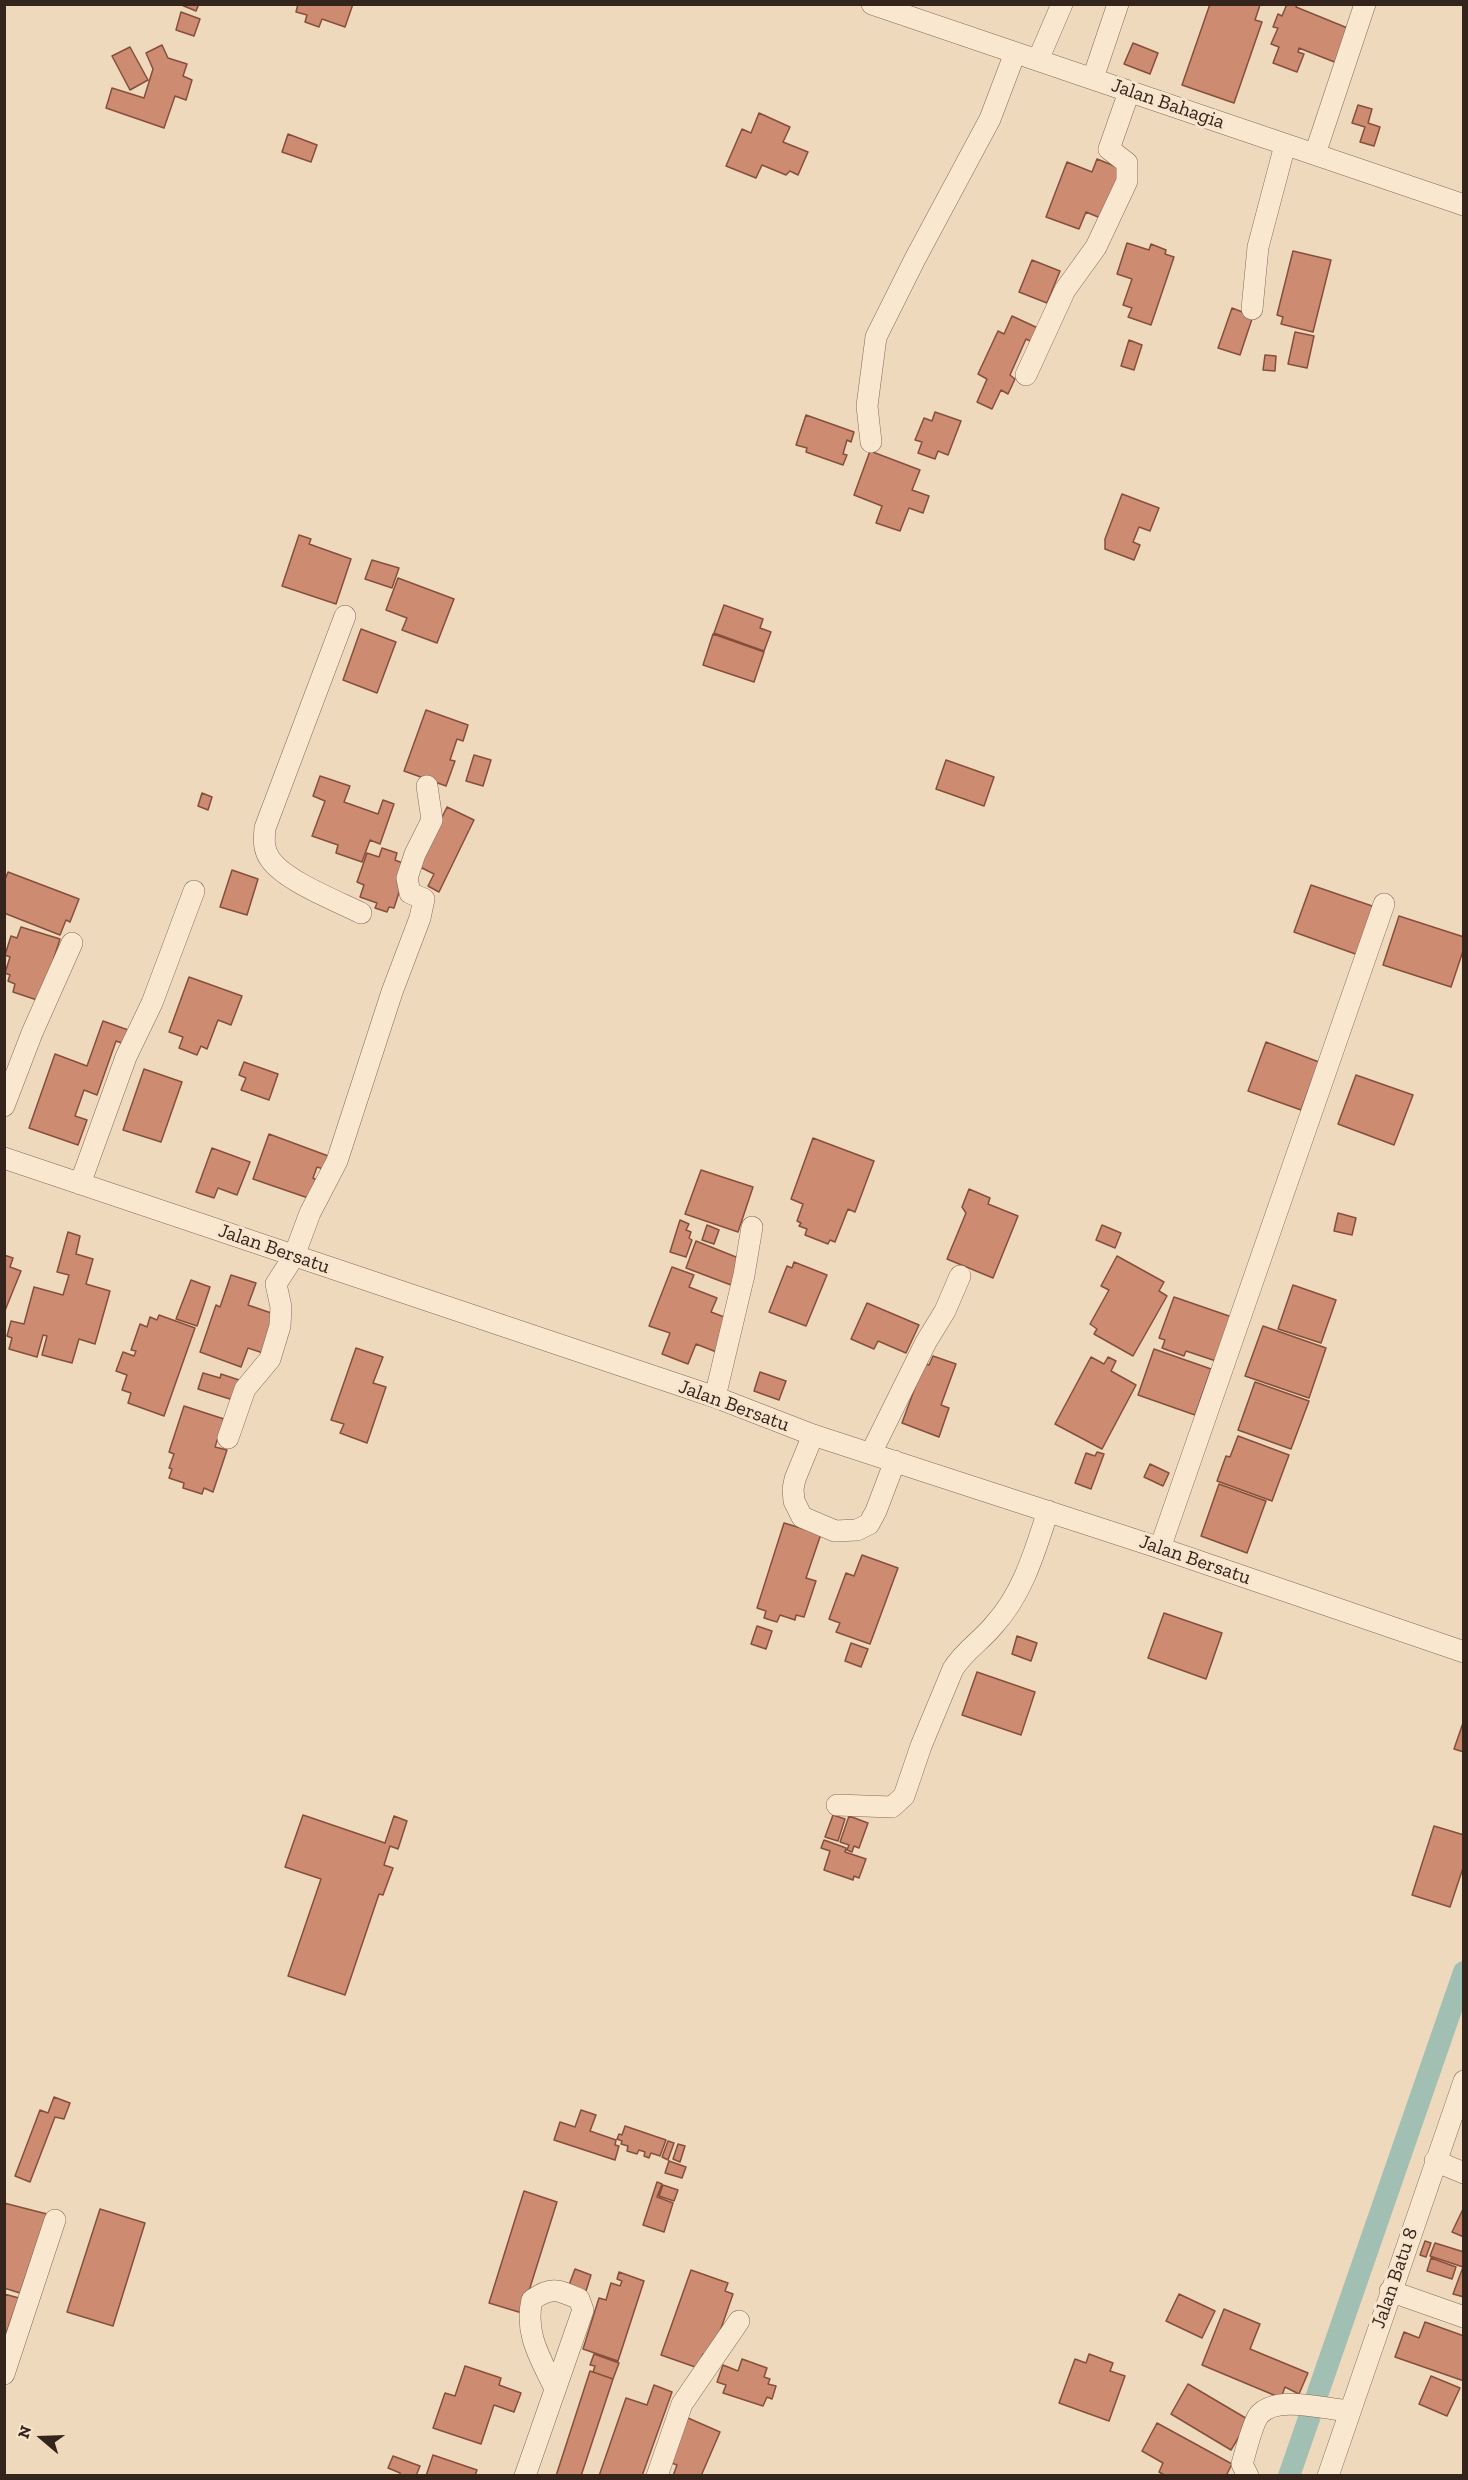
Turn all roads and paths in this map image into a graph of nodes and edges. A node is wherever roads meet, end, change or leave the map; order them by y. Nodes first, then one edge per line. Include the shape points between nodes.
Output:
1 (872, 4) edge
2 (1062, 4) edge
3 (1118, 4) edge
4 (1365, 4) edge
5 (1015, 53) junction
6 (1038, 60) junction
7 (1093, 78) junction
8 (1129, 92) junction
9 (1285, 145) junction
10 (1315, 154) junction
11 (1464, 205) edge
12 (1251, 309) dead end
13 (1026, 375) dead end
14 (871, 442) dead end
15 (345, 616) dead end
16 (427, 786) dead end
17 (194, 891) dead end
18 (1384, 904) dead end
19 (362, 914) dead end
20 (72, 943) dead end
21 (4, 1106) edge
22 (4, 1158) edge
23 (80, 1184) junction
24 (752, 1227) dead end
25 (294, 1256) junction
26 (960, 1276) dead end
27 (715, 1397) junction
28 (813, 1435) junction
29 (228, 1438) dead end
30 (871, 1453) junction
31 (895, 1461) junction
32 (1048, 1511) junction
33 (1160, 1548) junction
34 (1464, 1652) edge
35 (837, 1805) dead end
36 (1464, 2081) edge
37 (1435, 2161) junction
38 (1464, 2172) edge
39 (55, 2220) dead end
40 (1390, 2291) junction
41 (1464, 2317) edge
42 (739, 2321) dead end
43 (4, 2374) edge
44 (555, 2389) dead end
45 (1341, 2411) junction
46 (525, 2475) edge
47 (657, 2475) edge
48 (1248, 2475) edge
49 (1328, 2475) edge

1 - 5 street, Jalan Bahagia
2 - 6 street
3 - 7 street
4 - 10 street
5 - 6 street, Jalan Bahagia
5 - 14 street via 990,119 876,337 867,406
6 - 7 street, Jalan Bahagia
7 - 8 street, Jalan Bahagia
8 - 9 street, Jalan Bahagia
8 - 13 street via 1109,149 1126,163 1127,181 1096,246 1065,290
9 - 10 street, Jalan Bahagia
9 - 12 street via 1258,247
10 - 11 street, Jalan Bahagia
15 - 19 street via 265,828 264,845 270,860 297,882
16 - 25 street via 432,820 407,878 410,893 424,899 420,918 337,1161 310,1213
17 - 23 street via 152,1003 126,1057
18 - 33 street
20 - 21 street
22 - 23 street, Jalan Bersatu
23 - 25 street, Jalan Bersatu
24 - 27 street
25 - 27 street, Jalan Bersatu
25 - 29 street via 276,1284 280,1326 270,1359 245,1389
26 - 30 street
27 - 28 street, Jalan Bersatu
28 - 30 street, Jalan Bersatu
28 - 31 street via 795,1479 794,1501 802,1517 835,1531 857,1530 869,1524
30 - 31 street, Jalan Bersatu
31 - 32 street, Jalan Bersatu
32 - 33 street, Jalan Bersatu
32 - 35 street via 1030,1567 1016,1594 994,1625 953,1669 904,1796 892,1807
33 - 34 street, Jalan Bersatu
36 - 37 street, Jalan Batu 8
37 - 38 street
37 - 40 street, Jalan Batu 8
39 - 43 street
40 - 41 street
40 - 45 street, Jalan Batu 8
42 - 47 street via 682,2404
44 - 46 street
45 - 48 street via 1292,2403 1267,2408 1258,2416 1242,2464
45 - 49 street, Jalan Batu 8

